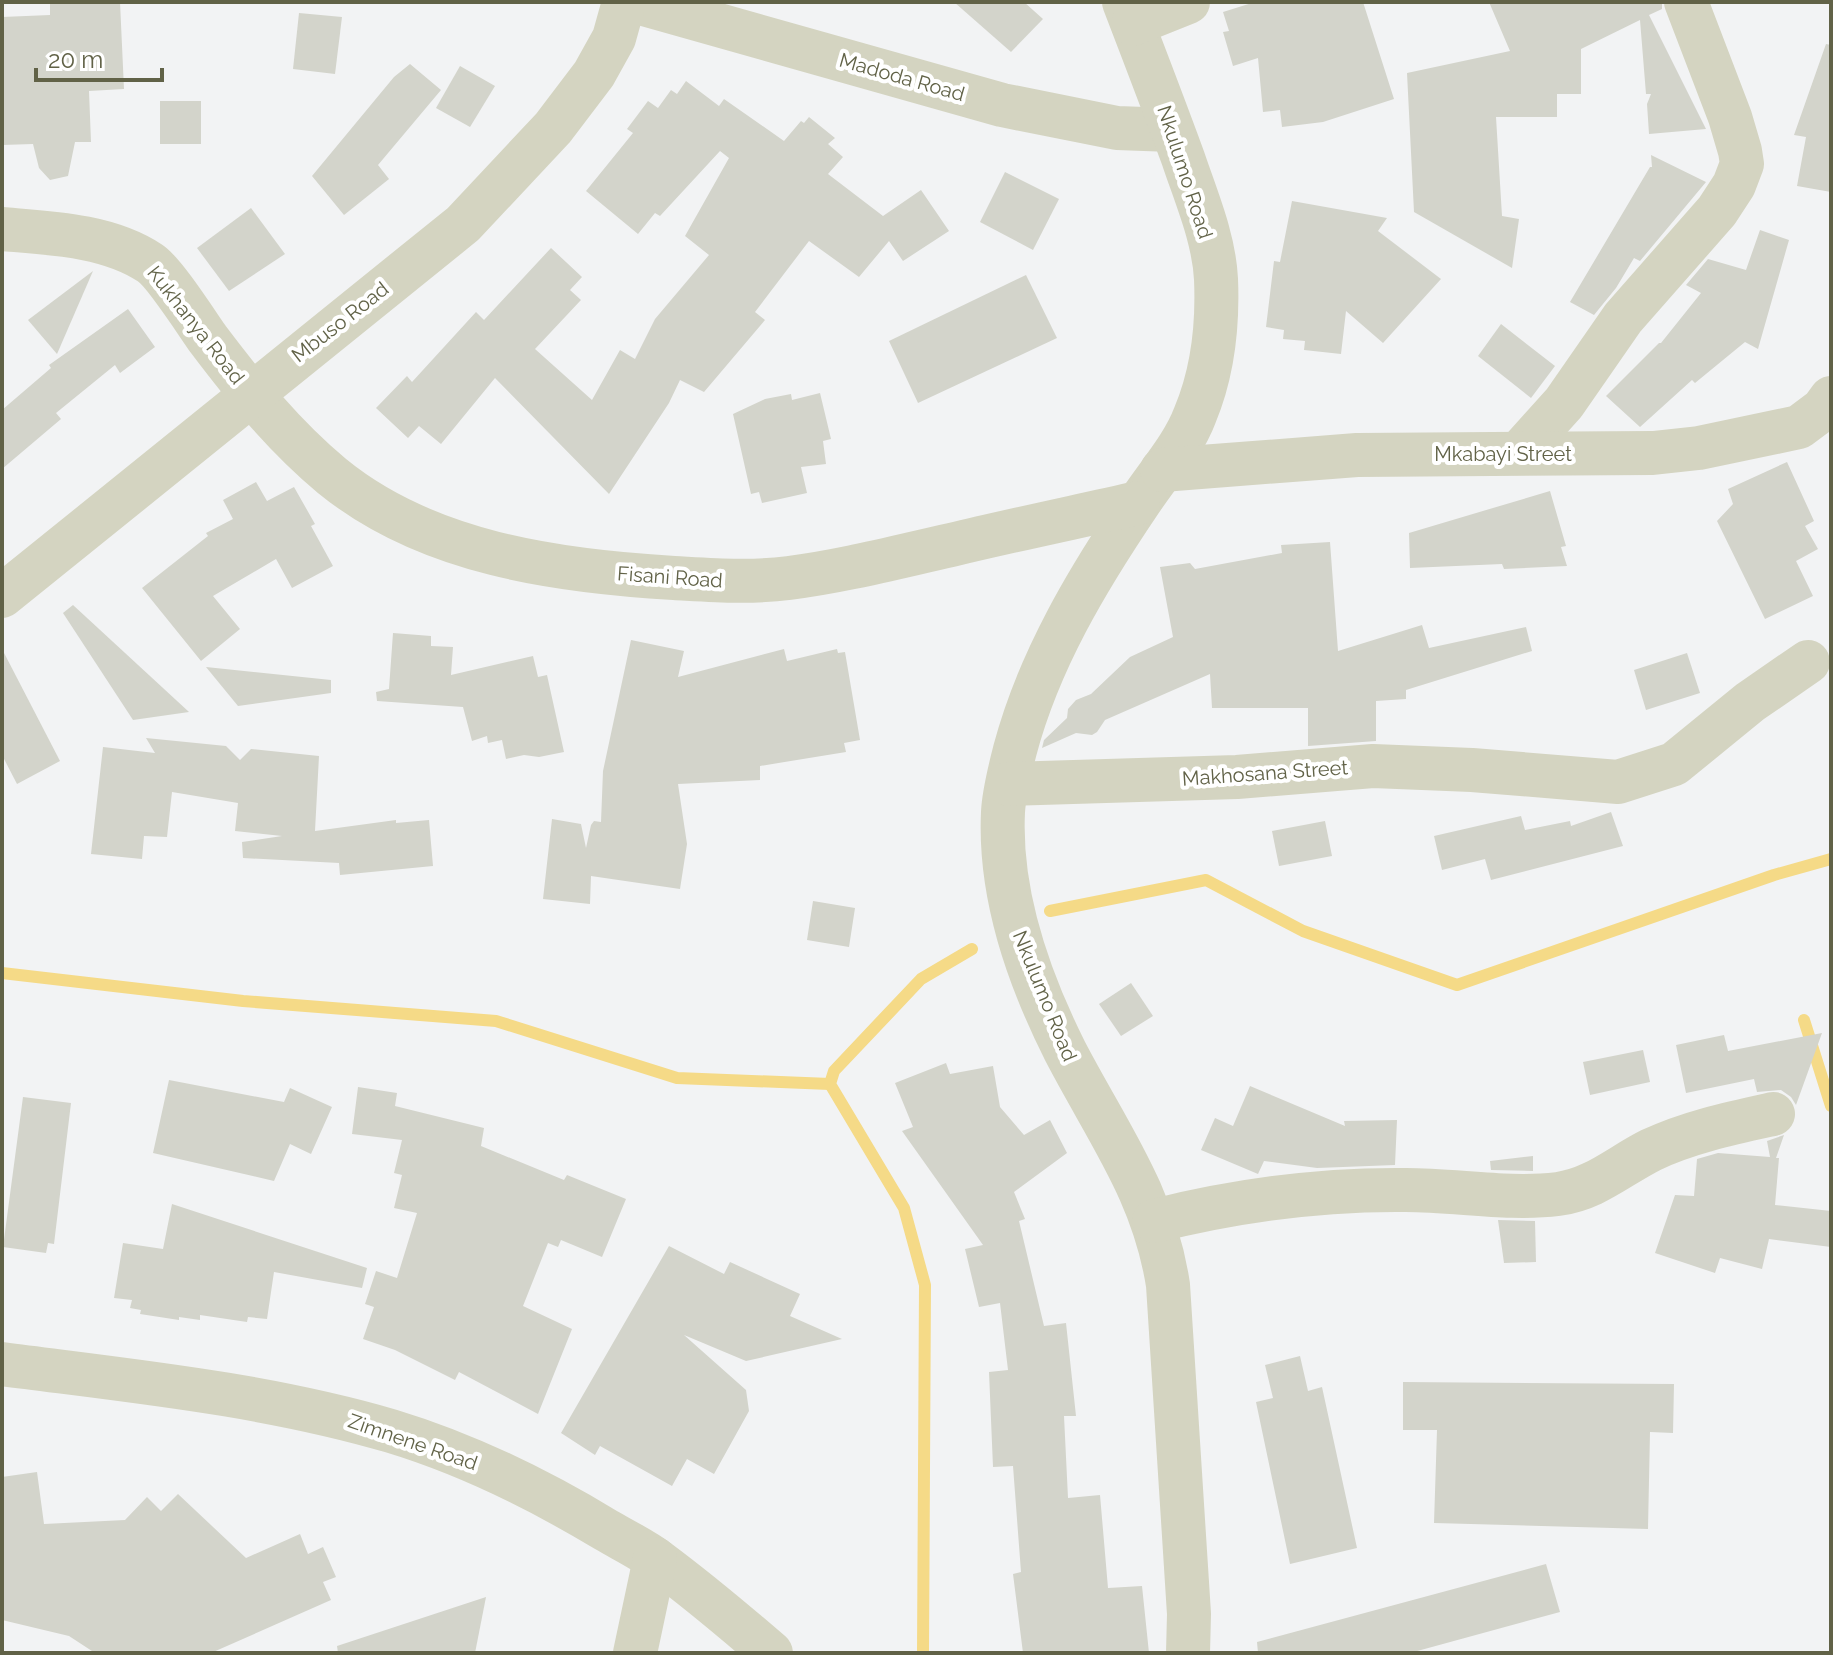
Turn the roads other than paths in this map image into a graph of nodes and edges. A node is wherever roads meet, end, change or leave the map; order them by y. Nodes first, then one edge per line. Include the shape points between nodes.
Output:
1 (624, 2) edge
2 (637, 2) edge
3 (1188, 2) edge
4 (1686, 2) edge
5 (1128, 13) edge
6 (1172, 130) junction
7 (2, 229) edge
8 (249, 394) junction
9 (1831, 398) edge
10 (1519, 453) junction
11 (1150, 487) junction
12 (2, 596) edge
13 (1808, 662) dead end
14 (1008, 784) junction
15 (1773, 1114) dead end
16 (1154, 1221) junction
17 (2, 1364) edge
18 (655, 1559) junction
19 (635, 1653) edge
20 (771, 1653) edge
21 (1188, 1653) edge

1 - 8 street, Mbuso Road via 614,38 594,74 507,180 463,224
2 - 6 street, Madoda Road via 1002,105 1117,128
3 - 5 street
4 - 10 street via 1730,117 1742,164 1717,211 1623,318 1564,403
5 - 6 street, Nkulumo Road
6 - 11 street, Nkulumo Road via 1204,217 1216,275 1216,325 1210,373 1195,418
7 - 8 street, Kukhanya Road via 91,240 153,264
8 - 11 street, Fisani Road via 331,475 413,527 513,558 582,570 737,581 787,578 862,565
8 - 12 street, Mbuso Road
9 - 10 street, Mkabayi Street via 1799,427 1699,448
10 - 11 street, Mkabayi Street via 1357,455
11 - 14 street, Nkulumo Road via 1057,636 1024,717
13 - 14 street, Makhosana Street via 1674,764 1618,782 1373,766 1237,777
14 - 16 street, Nkulumo Road via 1002,852 1023,952 1064,1049
15 - 16 street via 1675,1140 1573,1191 1308,1193
16 - 21 street, Nkulumo Road via 1168,1285
17 - 18 street, Zimnene Road via 287,1406 394,1432 552,1497
18 - 19 street
18 - 20 street, Zimnene Road

